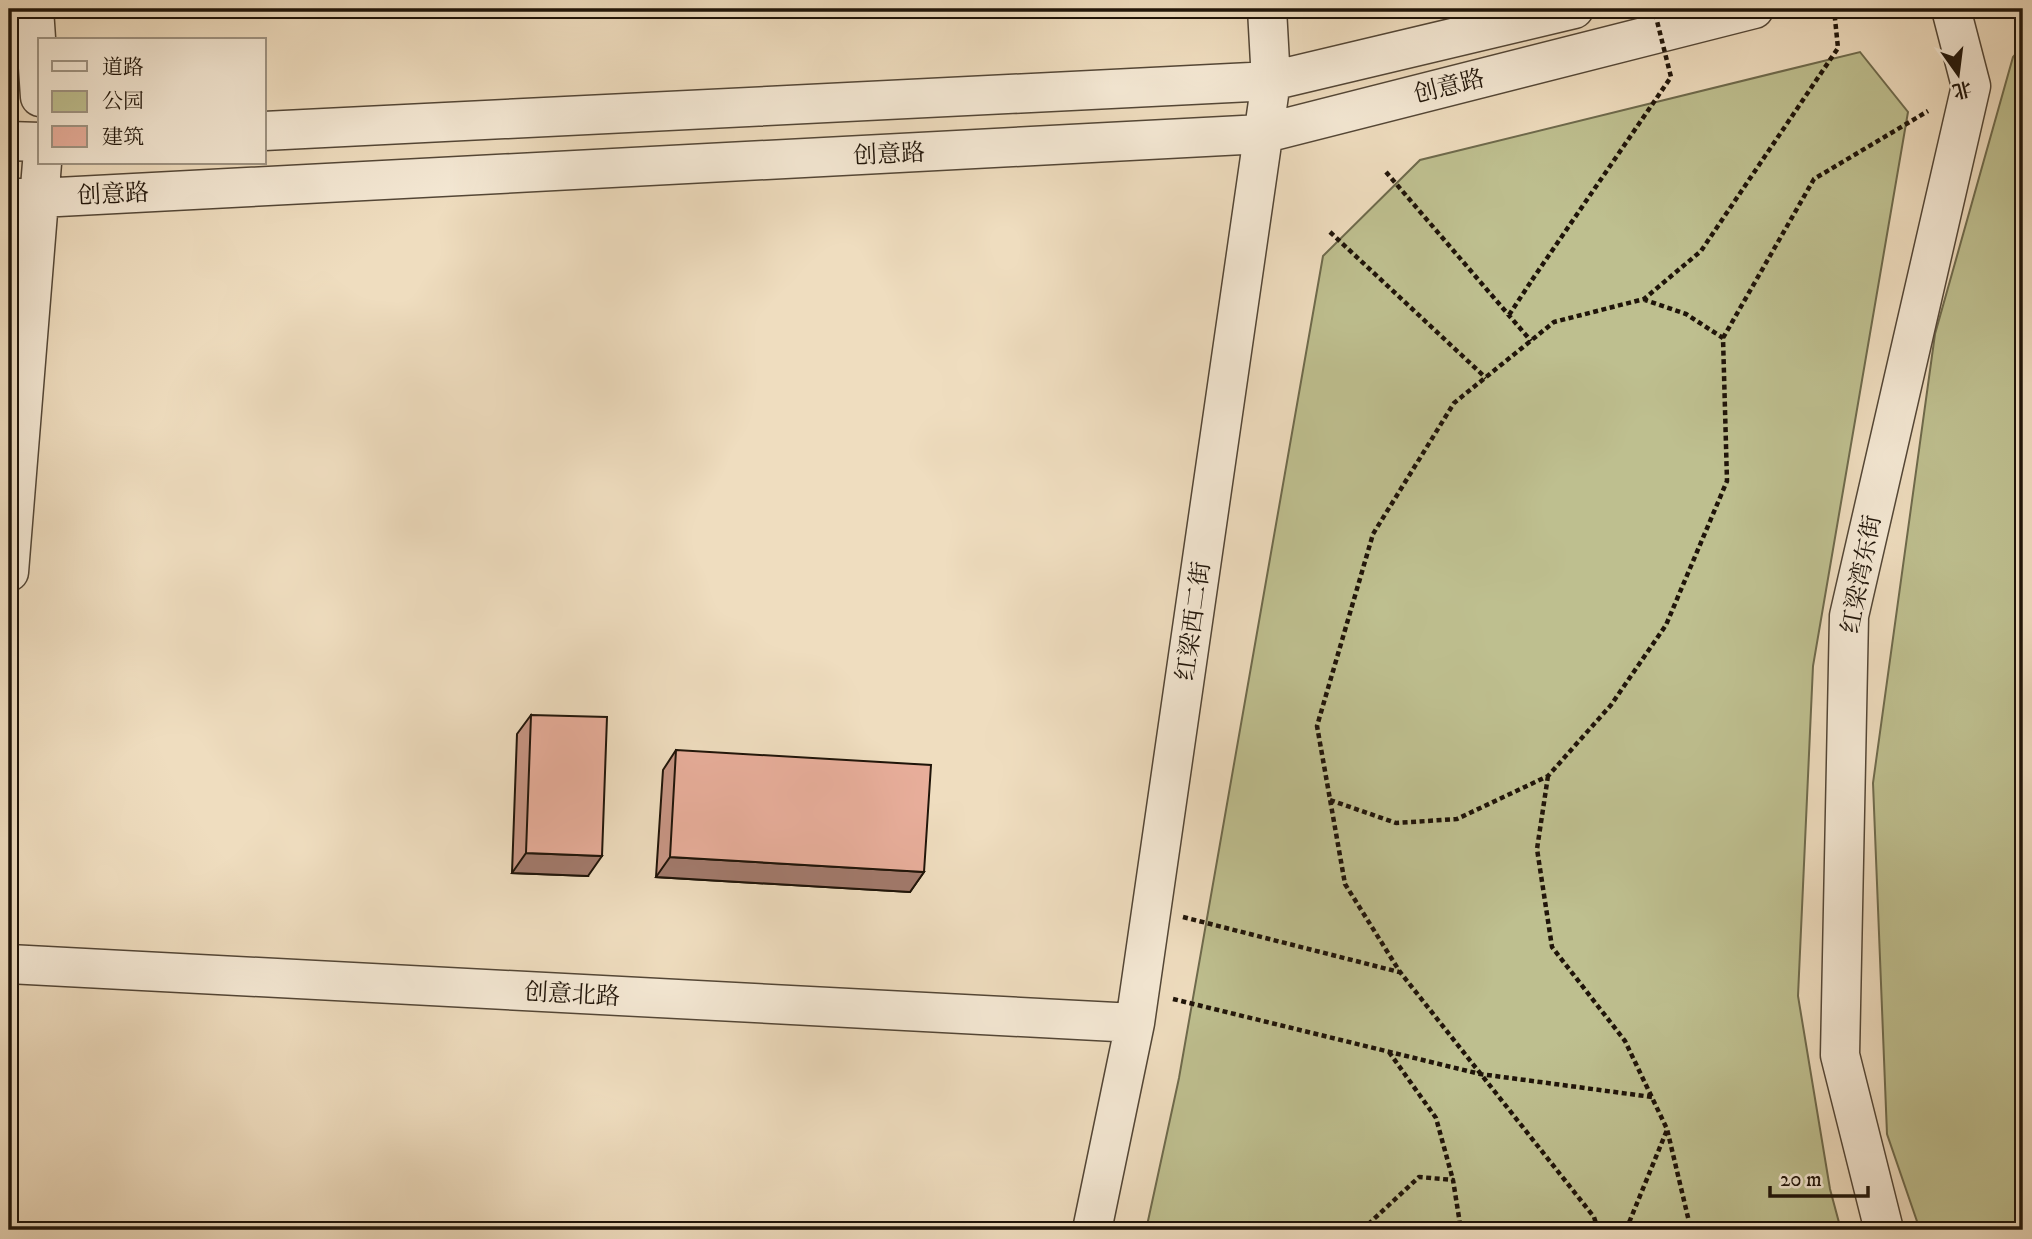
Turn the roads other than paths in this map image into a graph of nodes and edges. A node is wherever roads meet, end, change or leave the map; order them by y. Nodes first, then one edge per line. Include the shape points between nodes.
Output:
1 (34, 9) edge
2 (1267, 9) edge
3 (1574, 9) edge
4 (1754, 9) edge
5 (1951, 9) edge
6 (38, 68) edge
7 (1271, 81) junction
8 (266, 131) edge
9 (1262, 134) junction
10 (9, 141) edge
11 (38, 142) edge
12 (30, 186) edge
13 (9, 572) edge
14 (9, 964) edge
15 (1137, 1007) junction
16 (1092, 1230) edge
17 (1884, 1230) edge

1 - 6 street
2 - 7 street, 红梁西二街
3 - 7 street, 创意路
4 - 9 street, 创意路
5 - 17 street, 红梁湾东街 via 1971,86 1849,616 1840,1055
7 - 8 street, 创意路
7 - 9 street, 红梁西二街
9 - 12 street, 创意路
9 - 15 street, 红梁西二街
10 - 11 street
12 - 13 street
14 - 15 street, 创意北路
15 - 16 street, 红梁西二街

